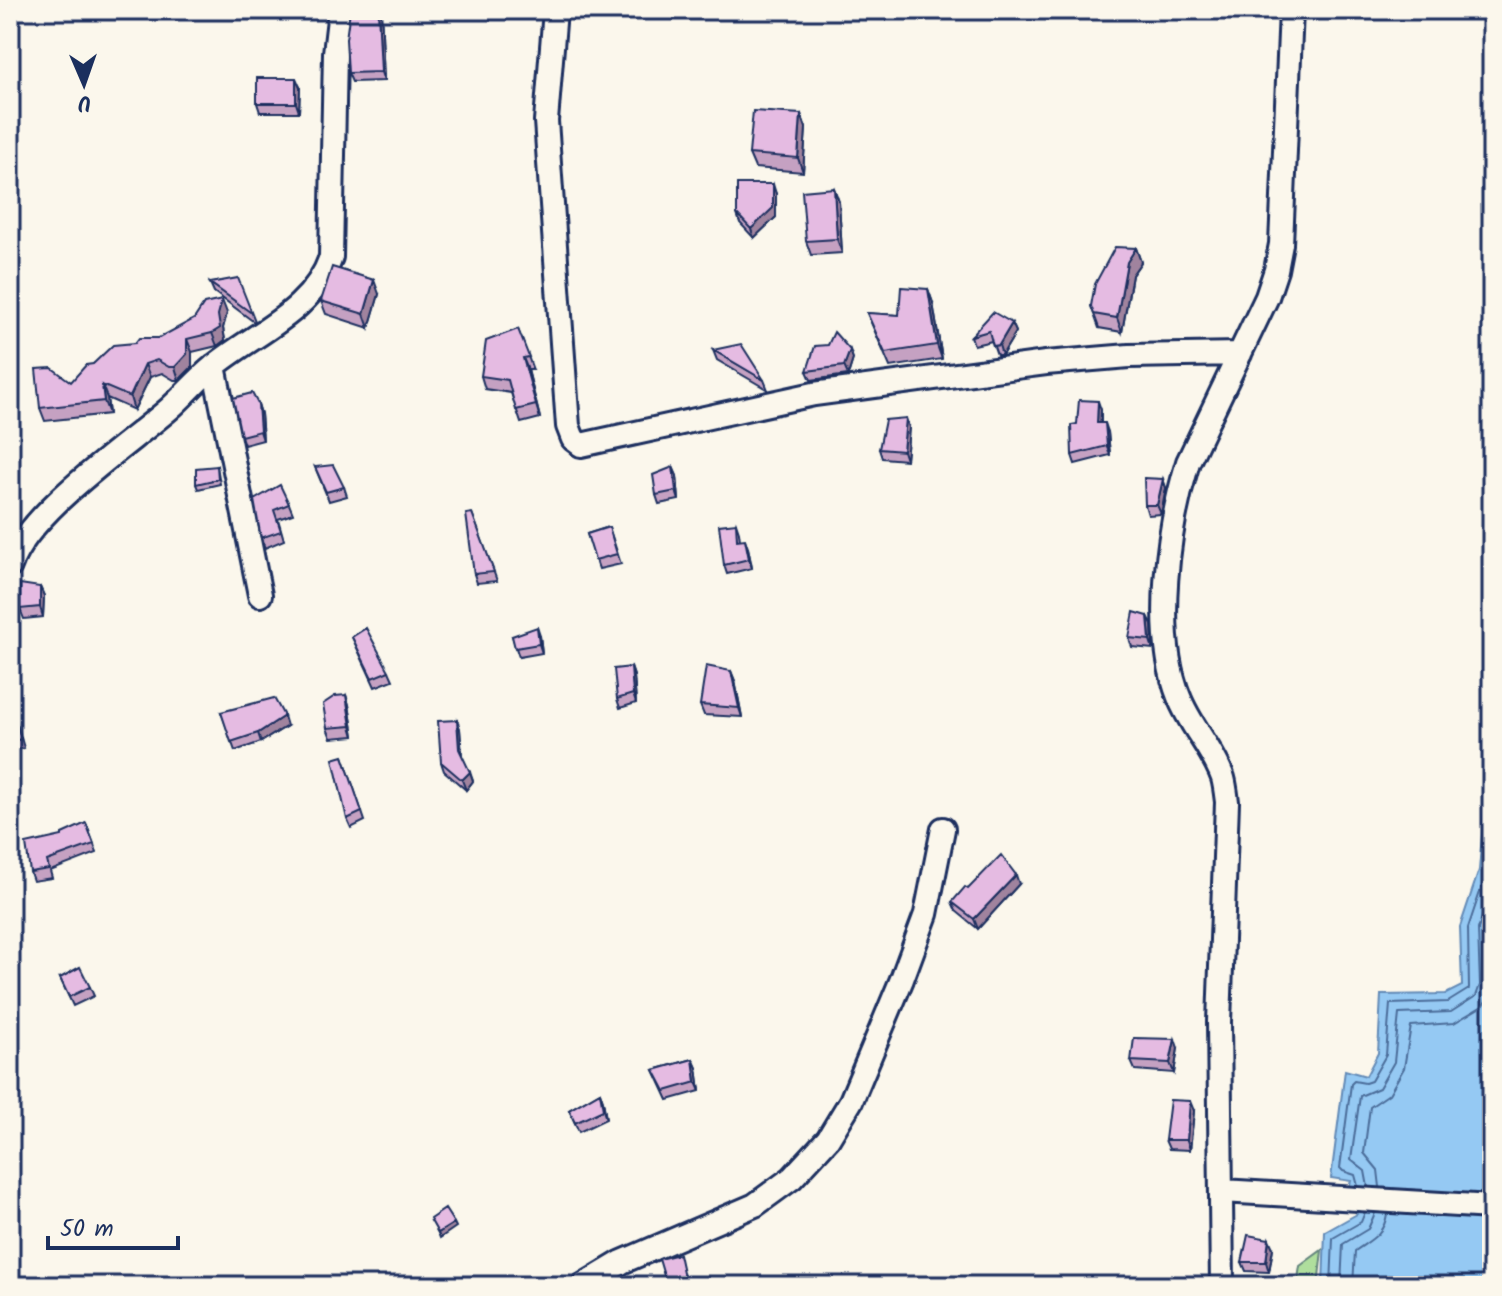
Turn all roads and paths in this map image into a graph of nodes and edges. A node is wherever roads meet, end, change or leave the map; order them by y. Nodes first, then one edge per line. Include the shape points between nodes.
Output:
1 (340, 10) edge
2 (555, 10) edge
3 (1291, 10) edge
4 (1240, 354) junction
5 (214, 366) junction
6 (10, 566) edge
7 (260, 595) dead end
8 (943, 829) dead end
9 (1230, 1191) junction
10 (1492, 1207) edge
11 (582, 1286) edge
12 (1222, 1286) edge

1 - 5 street via 331,257 324,277 311,296
2 - 4 street via 546,121 568,426 581,445 814,394 1046,363
3 - 4 street via 1281,244 1267,297
4 - 9 street via 1179,490 1165,611 1178,695 1223,778 1227,802 1219,1022
5 - 6 street via 58,502 15,552
5 - 7 street
8 - 11 street via 926,914 902,979 851,1101 828,1139 792,1178 755,1205 622,1262
9 - 10 street
9 - 12 street

